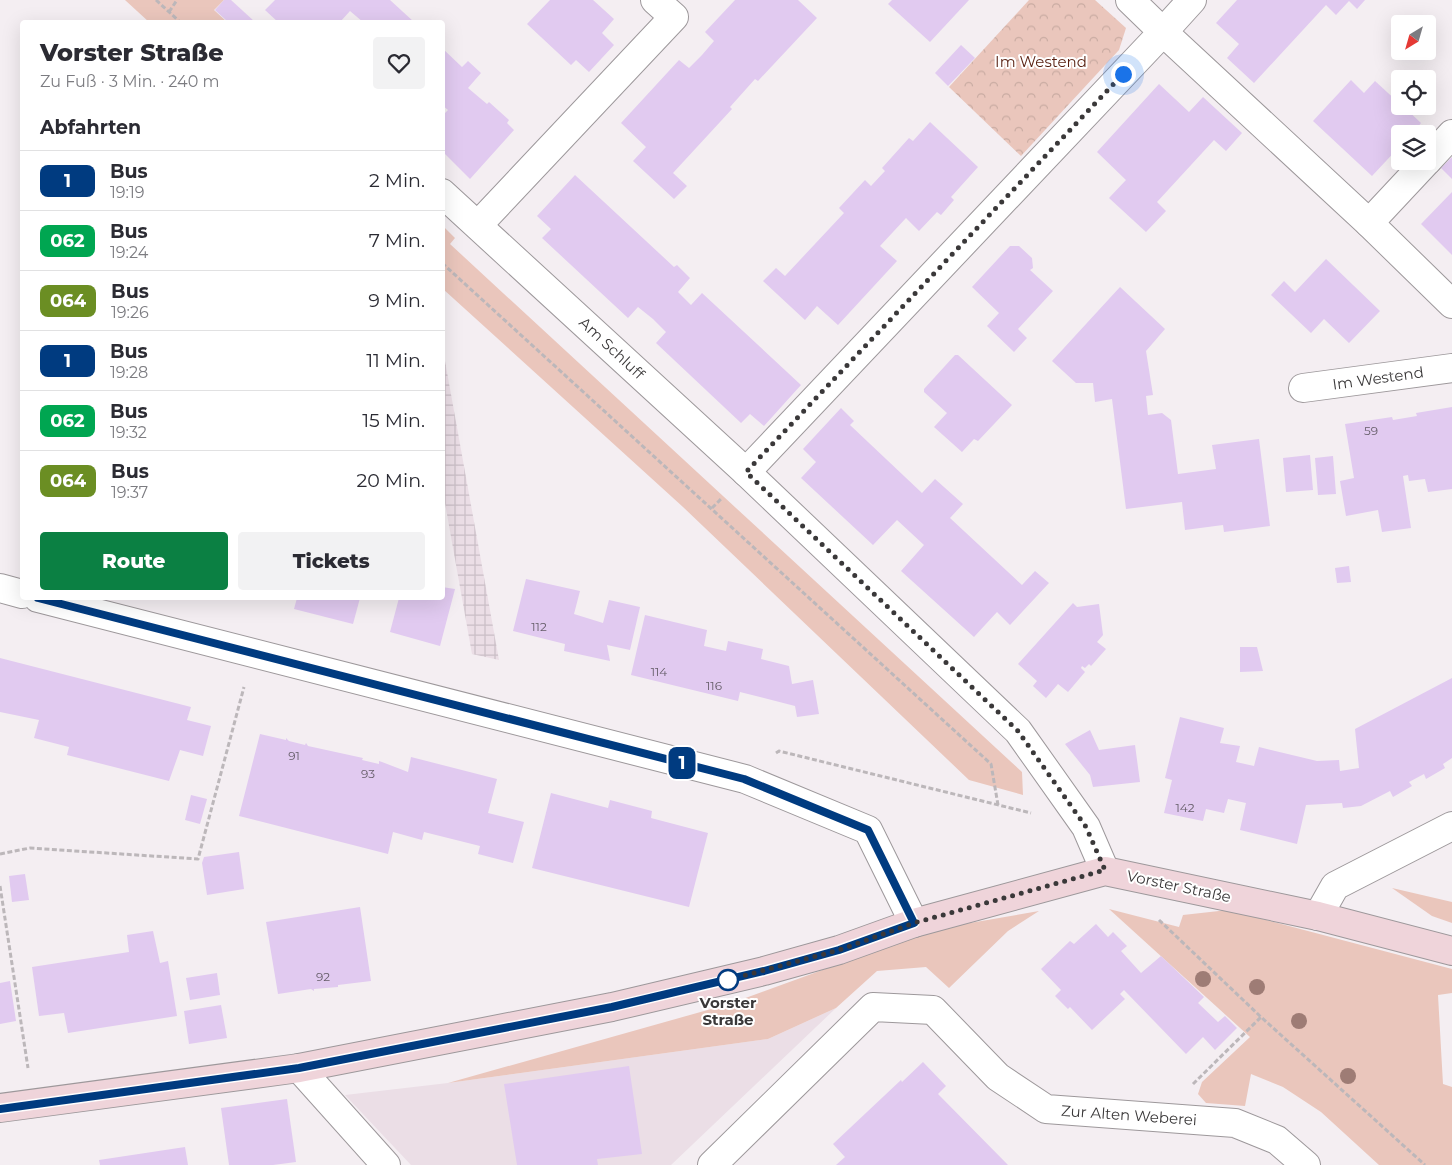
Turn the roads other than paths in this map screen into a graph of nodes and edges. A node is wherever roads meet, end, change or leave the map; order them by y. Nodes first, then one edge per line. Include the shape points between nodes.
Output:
1 (655, 0) edge
2 (1130, 0) edge
3 (1192, 0) edge
4 (1163, 32) junction
5 (1452, 134) edge
6 (1436, 151) edge
7 (1419, 170) edge
8 (445, 196) edge
9 (1370, 223) junction
10 (478, 225) junction
11 (1452, 304) edge
12 (1452, 368) edge
13 (1303, 388) dead end
14 (746, 472) junction
15 (0, 588) edge
16 (20, 593) edge
17 (46, 600) edge
18 (1452, 826) edge
19 (1105, 870) junction
20 (1318, 916) junction
21 (914, 923) junction
22 (1452, 951) edge
23 (299, 1068) junction
24 (0, 1108) edge
25 (386, 1165) edge
26 (712, 1165) edge
27 (1306, 1165) edge

1 - 10 street via 674,17
2 - 4 street
3 - 4 street
4 - 9 street
4 - 14 street
5 - 6 street
7 - 9 street
8 - 10 street, Am Schluff
9 - 11 street
10 - 14 street, Am Schluff
12 - 13 street, Im Westend
14 - 19 street, Am Schluff via 1018,731 1086,827
15 - 16 street
17 - 21 street via 744,779 868,830
18 - 20 street via 1335,886
19 - 20 street, Vorster Straße
19 - 21 street, Vorster Straße
20 - 22 street, Vorster Straße
21 - 23 street, Vorster Straße via 839,950 716,983 612,1007
23 - 24 street, Vorster Straße
23 - 25 street
26 - 27 street, Zur Alten Weberei via 873,1007 933,1010 998,1077 1046,1109 1235,1123 1278,1140

